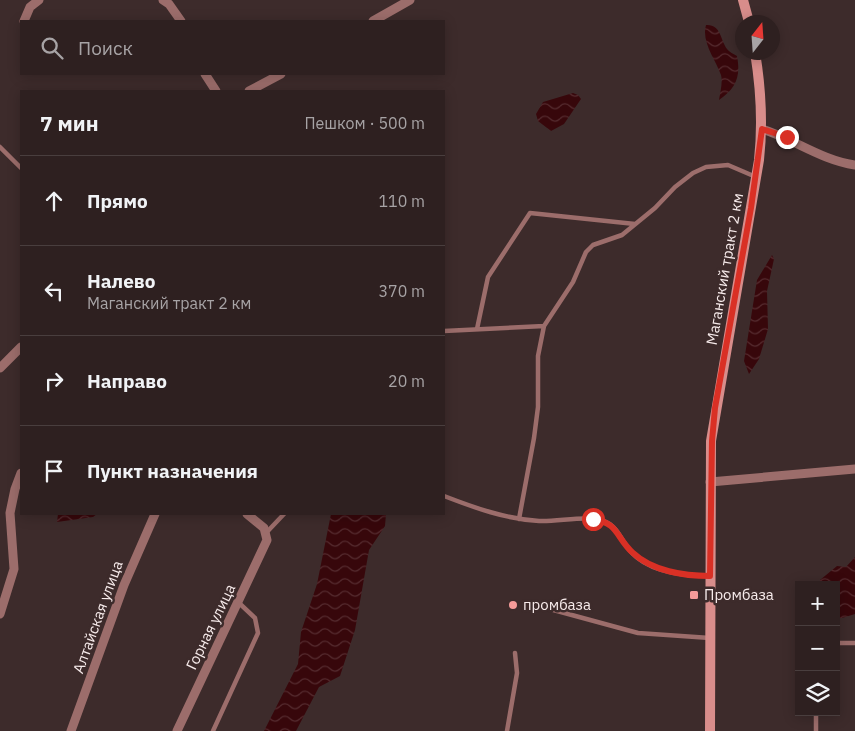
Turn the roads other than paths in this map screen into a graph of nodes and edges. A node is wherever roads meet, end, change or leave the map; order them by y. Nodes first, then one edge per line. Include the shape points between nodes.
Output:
1 (39, 0) edge
2 (163, 0) edge
3 (410, 0) edge
4 (743, 0) edge
5 (747, 15) edge
6 (24, 20) edge
7 (180, 20) edge
8 (375, 20) edge
9 (757, 60) edge
10 (206, 75) edge
11 (278, 75) edge
12 (215, 90) edge
13 (251, 90) edge
14 (762, 129) junction
15 (0, 148) edge
16 (855, 165) edge
17 (20, 167) edge
18 (756, 177) junction
19 (636, 224) junction
20 (544, 326) junction
21 (477, 330) junction
22 (445, 331) edge
23 (20, 348) edge
24 (0, 368) edge
25 (855, 469) edge
26 (20, 476) edge
27 (710, 482) junction
28 (445, 496) edge
29 (155, 515) edge
30 (248, 515) edge
31 (283, 515) edge
32 (519, 519) junction
33 (266, 533) junction
34 (710, 576) junction
35 (238, 602) junction
36 (535, 605) dead end
37 (0, 614) edge
38 (710, 638) junction
39 (840, 643) edge
40 (855, 643) edge
41 (515, 653) dead end
42 (816, 716) edge
43 (71, 731) edge
44 (177, 731) edge
45 (213, 731) edge
46 (507, 731) edge
47 (710, 731) edge
48 (816, 731) edge

1 - 6 street via 30,8
2 - 7 street
3 - 8 street
4 - 5 main road
9 - 14 main road, Маганский тракт 2 км
10 - 12 street
11 - 13 street
14 - 16 street via 787,137 819,155
14 - 18 main road, Маганский тракт 2 км
15 - 17 lane
18 - 19 lane via 728,165 706,167 675,187
18 - 27 main road, Маганский тракт 2 км via 715,408
19 - 20 lane via 622,235 593,245 586,252 573,282
19 - 21 lane via 530,213 488,277
20 - 21 lane
20 - 32 lane via 538,356 534,438
21 - 22 lane
23 - 24 street
25 - 27 street
26 - 37 street via 10,514 14,569
27 - 34 main road, Маганский тракт 2 км
28 - 32 lane
29 - 43 street, Алтайская улица via 130,567
30 - 33 street
31 - 33 lane
32 - 34 lane via 604,521 612,526 631,552 655,567
33 - 35 street, Горная улица via 264,547
34 - 38 main road, Маганский тракт 2 км
35 - 44 street, Горная улица
35 - 45 lane via 255,618 258,633
36 - 38 lane via 638,633
38 - 47 main road, Маганский тракт 2 км
39 - 40 lane
41 - 46 lane via 517,673
42 - 48 lane

